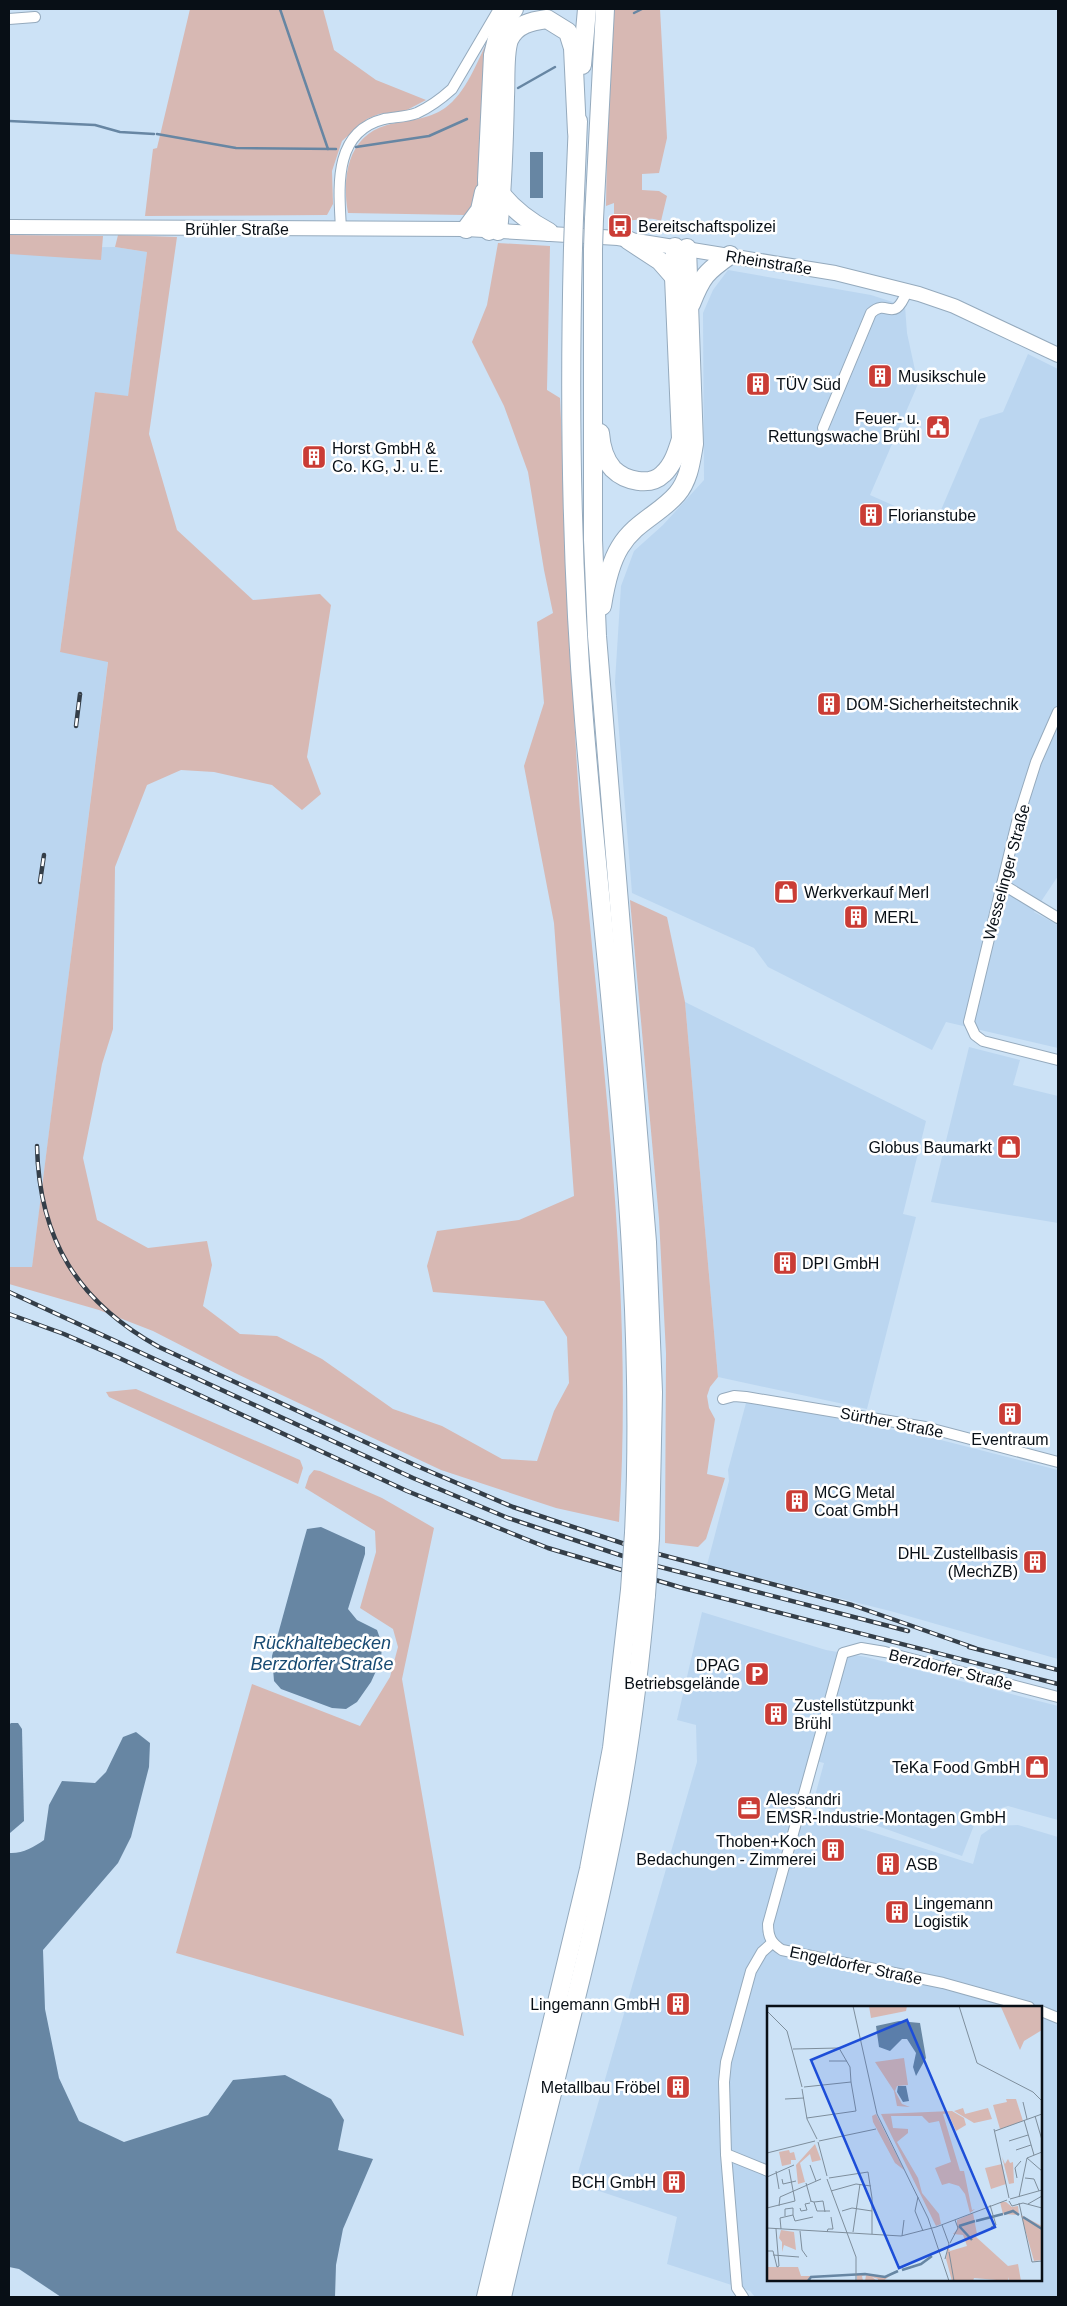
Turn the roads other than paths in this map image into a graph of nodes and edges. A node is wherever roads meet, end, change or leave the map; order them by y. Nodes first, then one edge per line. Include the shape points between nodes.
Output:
1 (499, 9) edge
2 (514, 9) edge
3 (587, 9) edge
4 (605, 9) edge
5 (35, 17) dead end
6 (9, 19) edge
7 (577, 132) junction
8 (487, 180) junction
9 (502, 194) junction
10 (9, 227) edge
11 (340, 229) junction
12 (466, 229) junction
13 (494, 231) junction
14 (550, 232) junction
15 (628, 240) junction
16 (681, 248) junction
17 (730, 255) junction
18 (674, 277) junction
19 (907, 291) junction
20 (688, 309) junction
21 (592, 352) junction
22 (1058, 355) edge
23 (823, 428) dead end
24 (597, 636) junction
25 (1058, 712) edge
26 (1002, 884) junction
27 (1058, 918) edge
28 (1058, 1060) edge
29 (723, 1399) dead end
30 (1058, 1462) edge
31 (642, 1535) junction
32 (638, 1593) junction
33 (843, 1653) joint
34 (1058, 1697) edge
35 (772, 1943) junction
36 (1025, 2006) edge
37 (1042, 2011) edge
38 (1058, 2018) edge
39 (726, 2154) junction
40 (767, 2171) edge
41 (486, 2297) edge
42 (502, 2297) edge
43 (743, 2297) edge

1 - 11 street via 452,89 443,98 417,113 381,120 354,138 341,164
2 - 8 highway via 499,30 493,55
3 - 7 highway
4 - 21 highway, bridge via 594,219
5 - 6 street
7 - 9 highway via 574,48 568,32 547,19 519,26 509,40 506,64
7 - 31 highway, bridge via 571,482 584,717 633,1272
8 - 12 highway via 480,210
8 - 13 highway
9 - 13 highway
9 - 14 highway via 519,214
10 - 11 main road, Brühler Straße
11 - 12 main road, Brühler Straße
12 - 13 main road, Rheinstraße
13 - 14 main road, Rheinstraße
14 - 15 main road, Rheinstraße
15 - 16 main road, Rheinstraße
15 - 18 highway via 660,261
16 - 17 main road, Rheinstraße
16 - 18 highway
16 - 20 highway
17 - 19 main road, Rheinstraße via 835,273
17 - 20 highway via 699,282
18 - 21 highway via 681,440 673,462 662,476 644,482 630,480 613,469 602,450
19 - 22 main road, Rheinstraße via 954,306
19 - 23 street via 898,308 878,308 871,313
20 - 24 highway via 694,444 690,469 677,494 638,524 620,547 605,588
21 - 24 highway
24 - 31 highway via 648,1250 653,1392
25 - 26 street, Wesselinger Straße via 1036,762
26 - 27 street
26 - 28 street, Wesselinger Straße via 969,1022 975,1035 984,1041
29 - 30 street, Sürther Straße via 746,1397 906,1424
31 - 32 highway, bridge
32 - 41 highway via 594,1845 566,1973
32 - 42 highway via 630,1738 607,1864
33 - 34 street, Berzdorfer Straße via 862,1648 885,1652
33 - 35 street, Engeldorfer Straße via 768,1924
35 - 36 street, Engeldorfer Straße via 782,1950 943,1983
35 - 39 street via 762,1952 751,1971 726,2062
37 - 38 street
39 - 40 street
39 - 43 street via 738,2288

